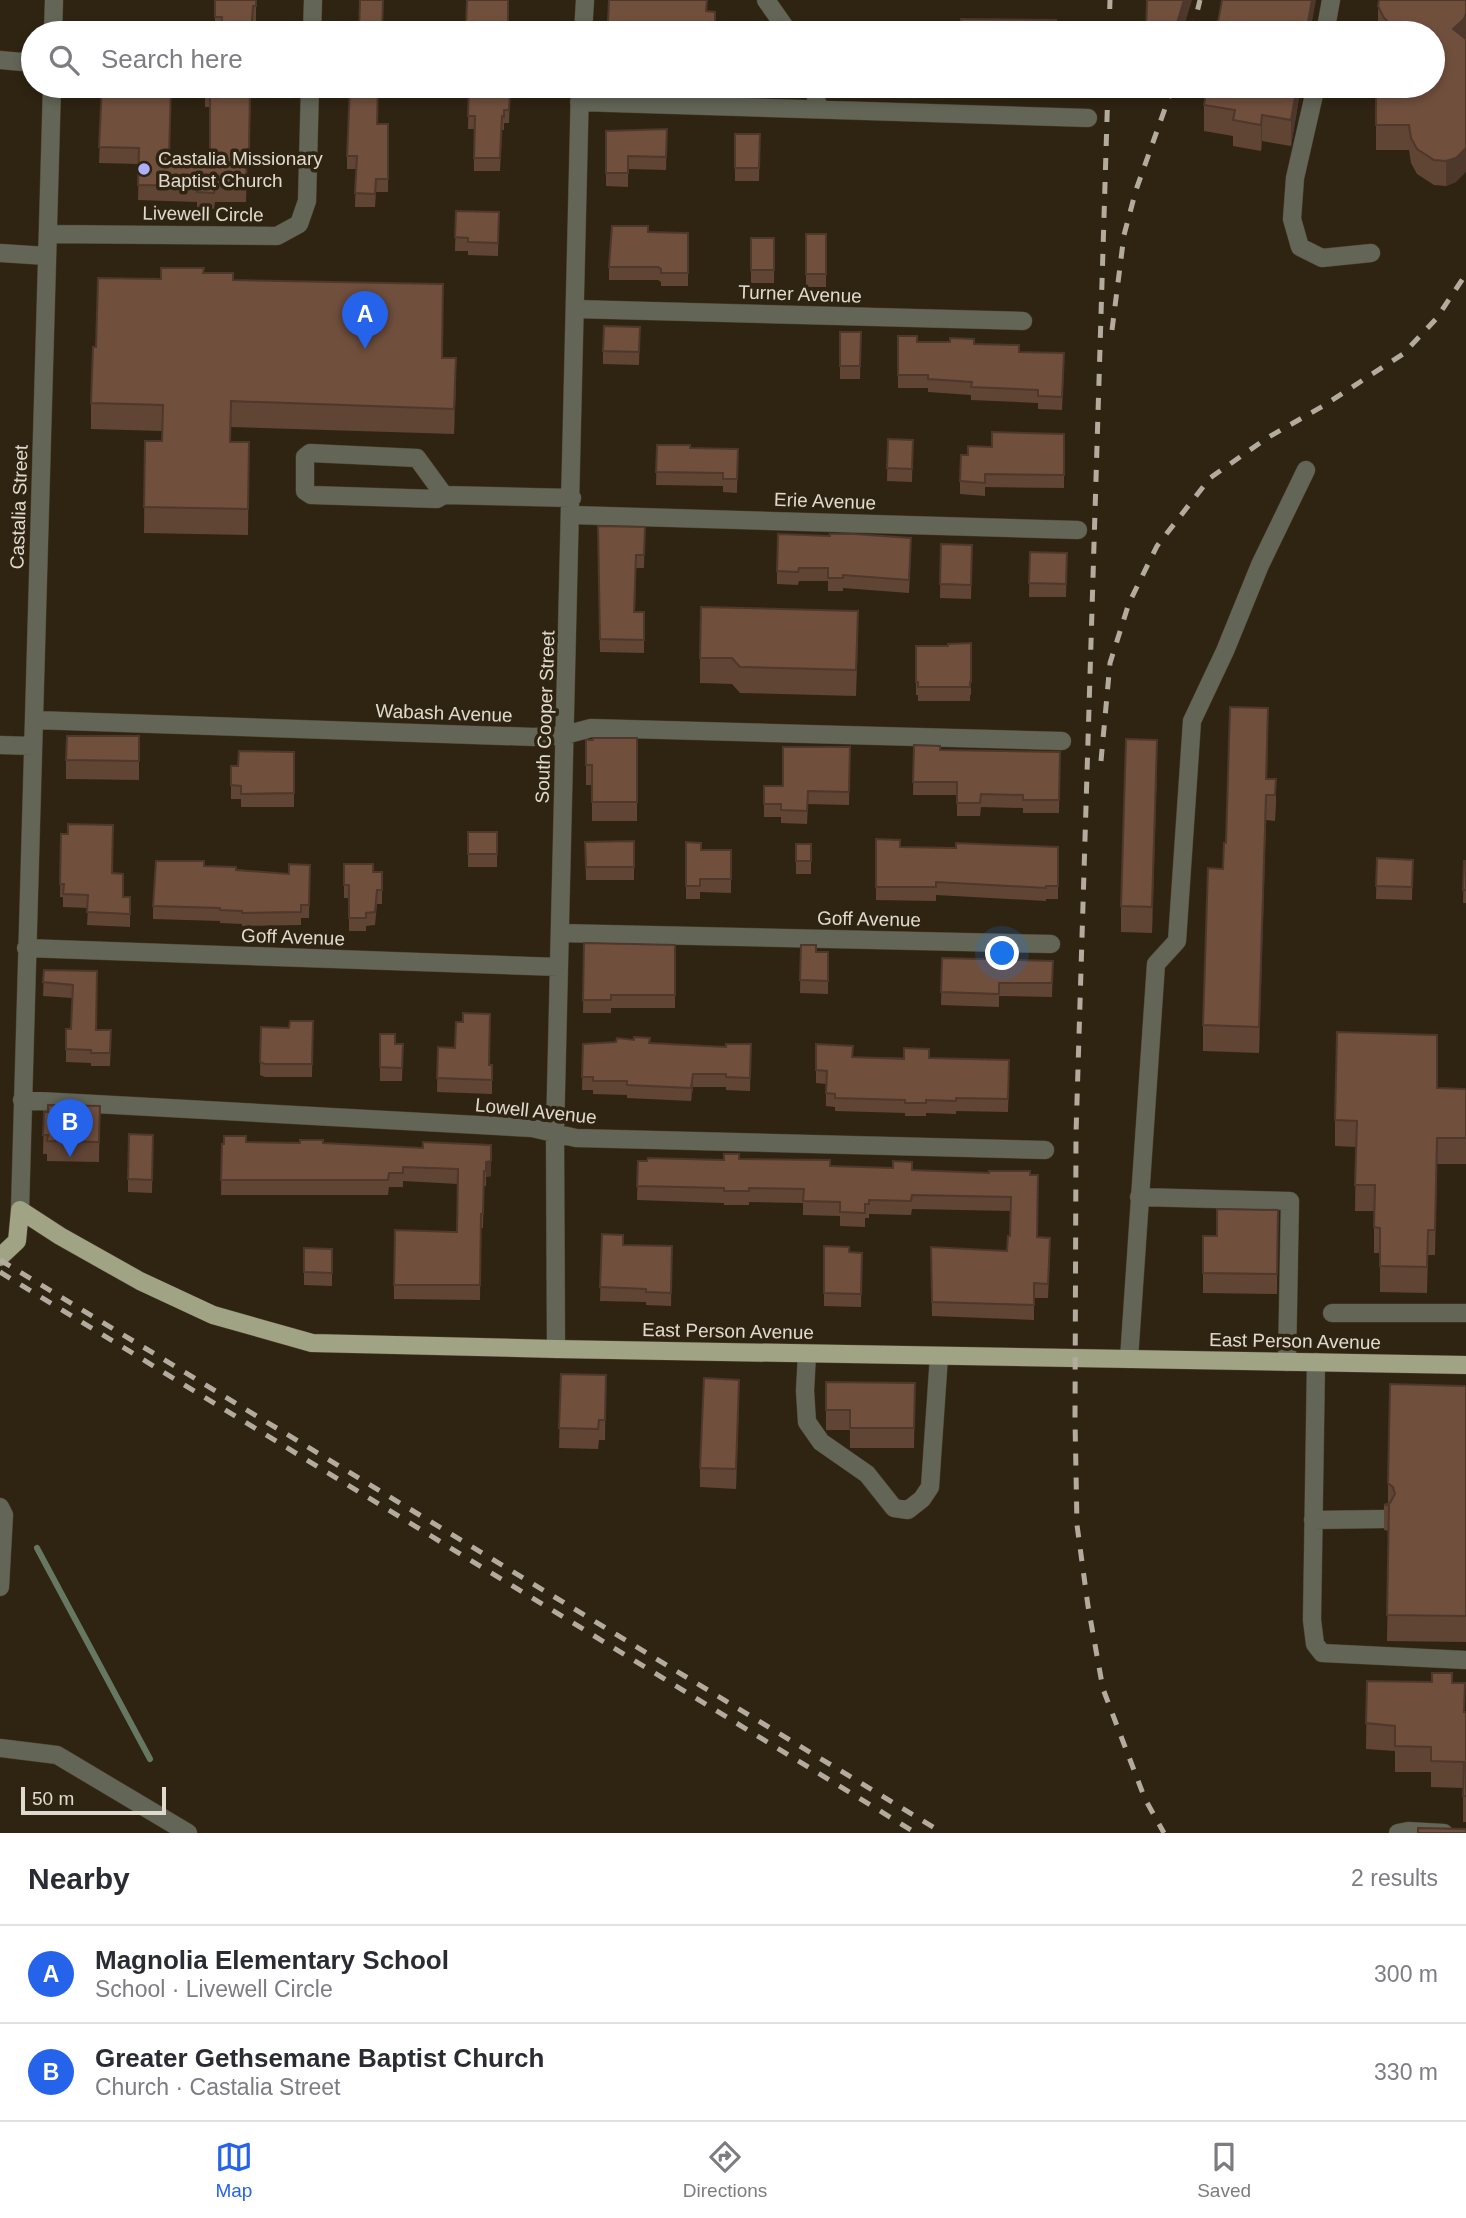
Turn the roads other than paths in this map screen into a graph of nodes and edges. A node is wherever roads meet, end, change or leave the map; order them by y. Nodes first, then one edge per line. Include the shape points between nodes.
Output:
1 (54, 0) edge
2 (313, 0) edge
3 (585, 0) edge
4 (766, 0) edge
5 (1331, 0) edge
6 (53, 21) edge
7 (312, 21) edge
8 (584, 21) edge
9 (781, 21) edge
10 (1327, 21) edge
11 (0, 60) edge
12 (21, 62) edge
13 (52, 98) edge
14 (310, 98) edge
15 (580, 98) edge
16 (643, 98) edge
17 (816, 98) edge
18 (1312, 98) edge
19 (818, 109) junction
20 (1088, 118) dead end
21 (48, 234) junction
22 (0, 253) edge
23 (1371, 253) dead end
24 (47, 256) junction
25 (575, 309) junction
26 (1023, 321) dead end
27 (1306, 470) dead end
28 (444, 495) junction
29 (572, 506) junction
30 (1078, 530) dead end
31 (35, 720) junction
32 (565, 735) junction
33 (1062, 741) dead end
34 (0, 746) edge
35 (33, 747) junction
36 (560, 933) junction
37 (1051, 944) dead end
38 (26, 948) junction
39 (559, 967) junction
40 (22, 1100) junction
41 (555, 1133) junction
42 (1045, 1150) dead end
43 (1139, 1197) junction
44 (20, 1210) junction
45 (0, 1257) edge
46 (1332, 1312) dead end
47 (1466, 1313) edge
48 (556, 1349) junction
49 (807, 1354) junction
50 (939, 1356) junction
51 (1129, 1359) junction
52 (1287, 1362) junction
53 (1316, 1362) junction
54 (1466, 1365) edge
55 (0, 1507) edge
56 (1384, 1519) dead end
57 (1313, 1520) junction
58 (1, 1549) edge
59 (0, 1587) edge
60 (1466, 1660) edge
61 (0, 1748) edge
62 (188, 1833) edge
63 (1398, 1833) edge
64 (1444, 1833) edge

1 - 6 street
2 - 7 street
3 - 8 street
4 - 9 street
5 - 10 street
11 - 12 street
13 - 21 street, Castalia Street
14 - 21 street, Livewell Circle via 307,201 299,224 277,236
15 - 25 street, South Cooper Street
16 - 19 street
17 - 19 street
18 - 23 street via 1295,178 1292,219 1300,247 1322,258
19 - 20 street
21 - 24 street, Castalia Street
22 - 24 street
24 - 31 street, Castalia Street
25 - 26 street, Turner Avenue
25 - 29 street, South Cooper Street
27 - 43 street via 1192,721 1177,941 1156,964
28 - 28 street, Erie Avenue via 417,458 310,453 305,457 305,491 311,495 437,499
28 - 29 street, Erie Avenue
29 - 30 street, Erie Avenue
29 - 32 street, South Cooper Street
31 - 32 street, Wabash Avenue
31 - 35 street, Castalia Street
32 - 33 street, Wabash Avenue via 591,728
32 - 36 street, South Cooper Street
34 - 35 street
35 - 38 street, Castalia Street
36 - 37 street, Goff Avenue
36 - 39 street, South Cooper Street
38 - 39 street, Goff Avenue
38 - 40 street, Castalia Street
39 - 41 street, South Cooper Street
40 - 41 street, Lowell Avenue
40 - 44 street, Castalia Street
41 - 42 street, Lowell Avenue via 576,1138
41 - 48 street, South Cooper Street
43 - 51 street
43 - 52 street via 1290,1201
44 - 45 main road, Castalia Street via 17,1241
44 - 48 main road, East Person Avenue via 140,1281 213,1315 312,1343
46 - 47 street
48 - 49 main road, East Person Avenue
49 - 50 main road, East Person Avenue
49 - 50 street via 807,1422 821,1443 867,1474 894,1508 908,1510 930,1487
50 - 51 main road, East Person Avenue
51 - 52 main road, East Person Avenue
52 - 53 main road, East Person Avenue
53 - 54 main road, East Person Avenue
53 - 57 street
55 - 58 street via 4,1515
56 - 57 street
57 - 60 street via 1312,1620 1315,1644 1322,1653
58 - 59 street
61 - 62 street via 57,1755
63 - 64 street

